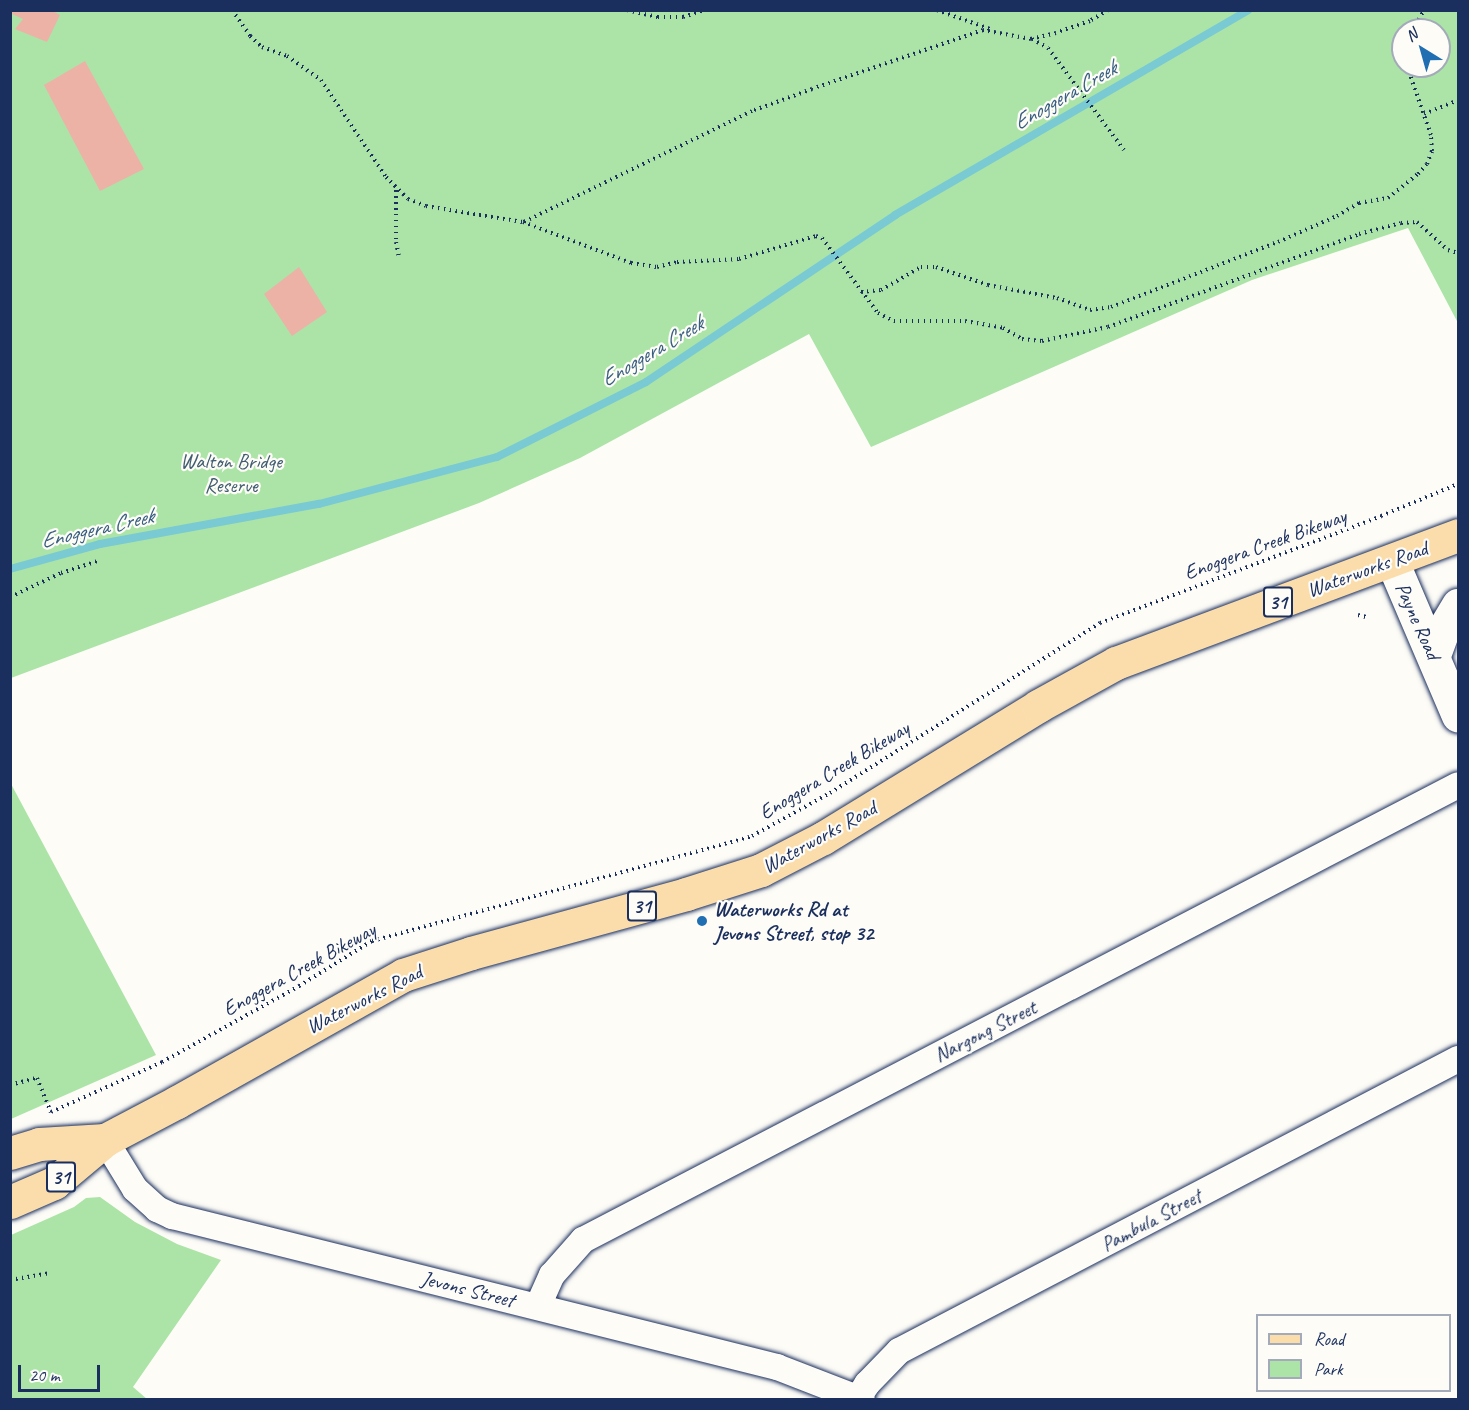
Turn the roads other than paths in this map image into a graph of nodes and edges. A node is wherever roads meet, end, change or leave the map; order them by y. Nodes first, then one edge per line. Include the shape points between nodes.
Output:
1 (1458, 535) edge
2 (1392, 561) junction
3 (1458, 605) edge
4 (1434, 656) junction
5 (1458, 716) edge
6 (1458, 784) edge
7 (1458, 1059) edge
8 (105, 1140) junction
9 (10, 1153) edge
10 (10, 1202) edge
11 (538, 1306) junction
12 (860, 1399) edge

1 - 2 main road, Waterworks Road / 31
2 - 4 main road, Payne Road
2 - 8 main road, Waterworks Road / 31 via 1116,663 1038,706 823,838 761,870 403,975
3 - 4 main road
4 - 5 main road, Payne Road
6 - 11 street, Nargong Street via 583,1240 552,1275
7 - 12 street, Pambula Street via 900,1351 867,1384
8 - 9 main road, Waterworks Road / 31 via 39,1144
8 - 10 main road, Waterworks Road / 31 via 54,1184
8 - 11 street, Jevons Street via 135,1189 157,1209 172,1216
11 - 12 street, Jevons Street via 777,1367

